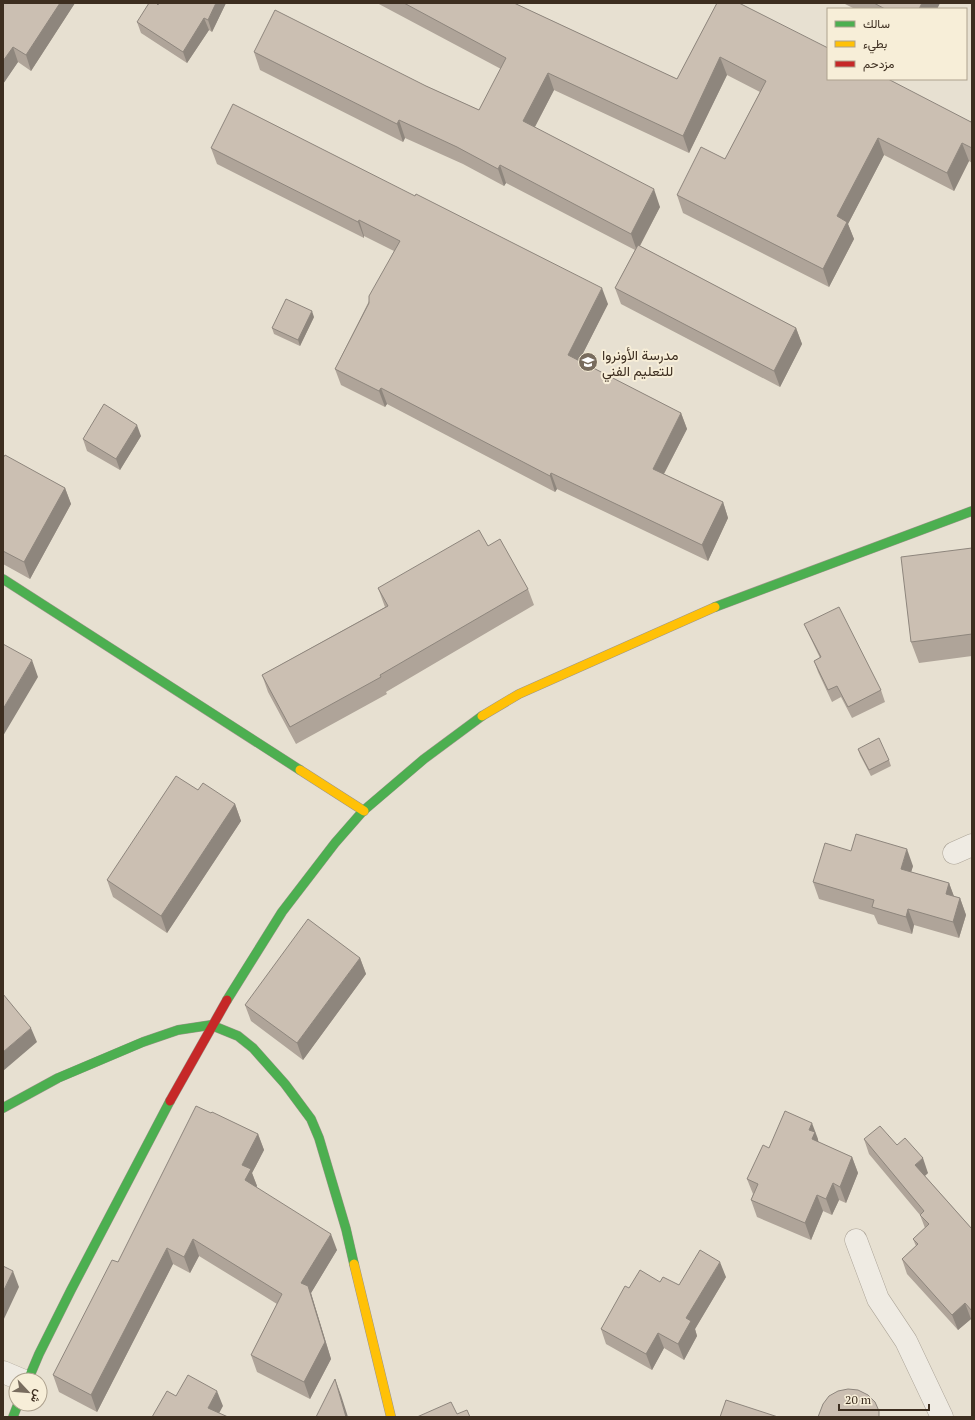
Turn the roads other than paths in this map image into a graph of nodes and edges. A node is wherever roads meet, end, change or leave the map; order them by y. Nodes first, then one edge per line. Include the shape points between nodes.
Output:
1 (972, 511) edge
2 (3, 579) edge
3 (364, 811) junction
4 (211, 1025) junction
5 (3, 1108) edge
6 (856, 1240) dead end
7 (31, 1372) edge
8 (391, 1417) edge
9 (942, 1417) edge

1 - 3 main road via 716,607 519,694 458,731 419,761
2 - 3 main road
3 - 4 main road via 319,863 285,908
4 - 5 main road via 178,1030 142,1042 58,1078
4 - 7 main road via 115,1204
4 - 8 main road via 238,1036 253,1048 285,1084 310,1119 319,1138 346,1229
6 - 9 street via 878,1299 906,1342

